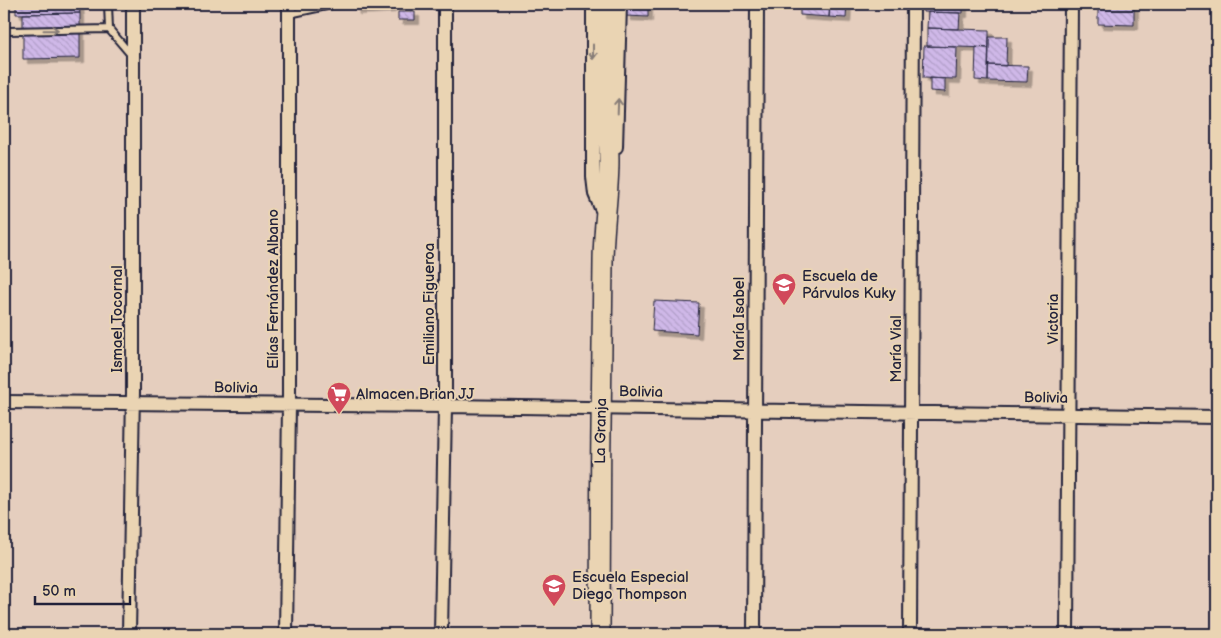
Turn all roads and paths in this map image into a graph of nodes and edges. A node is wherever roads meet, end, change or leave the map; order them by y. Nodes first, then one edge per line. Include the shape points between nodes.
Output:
1 (108, 4) edge
2 (133, 4) edge
3 (352, 4) edge
4 (428, 4) edge
5 (593, 4) edge
6 (606, 4) edge
7 (620, 4) edge
8 (757, 4) edge
9 (913, 4) edge
10 (1071, 4) edge
11 (445, 5) edge
12 (289, 9) edge
13 (4, 27) edge
14 (109, 29) junction
15 (132, 57) junction
16 (605, 116) junction
17 (609, 189) junction
18 (601, 208) junction
19 (604, 228) junction
20 (4, 402) edge
21 (133, 402) junction
22 (289, 405) junction
23 (445, 406) junction
24 (601, 408) junction
25 (755, 410) junction
26 (912, 412) junction
27 (1069, 415) junction
28 (1217, 417) edge
29 (129, 634) edge
30 (286, 634) edge
31 (441, 634) edge
32 (600, 634) edge
33 (754, 634) edge
34 (910, 634) edge
35 (1067, 634) edge

1 - 14 lane
2 - 15 street, Ismael Tocornal
3 - 12 lane
4 - 11 lane
5 -> 18 street, La Granja via 593,177
6 - 16 main road, La Granja
17 -> 7 street, La Granja via 617,130
8 - 25 street, María Isabel
9 - 26 street, María Vial
10 - 27 street, Victoria
11 - 23 street, Emiliano Figueroa
12 - 22 street, Elías Fernández Albano
13 -> 14 lane via 8,31
14 - 15 lane
15 - 21 street, Ismael Tocornal
16 - 17 main road, La Granja via 610,158
16 - 18 main road, La Granja via 601,147
17 - 19 main road, La Granja
18 - 19 main road, La Granja
19 - 24 main road, La Granja
20 - 21 street, Bolivia
21 - 22 street, Bolivia
21 - 29 street, Ismael Tocornal
22 - 23 street, Bolivia
22 - 30 street, Elías Fernández Albano
23 - 24 street, Bolivia
23 - 31 street, Emiliano Figueroa
24 - 25 street, Bolivia
24 - 32 main road, La Granja
25 - 26 street, Bolivia
25 - 33 street, María Isabel
26 - 27 street, Bolivia
26 - 34 street, María Vial
27 - 28 street, Bolivia
27 - 35 street, Victoria

